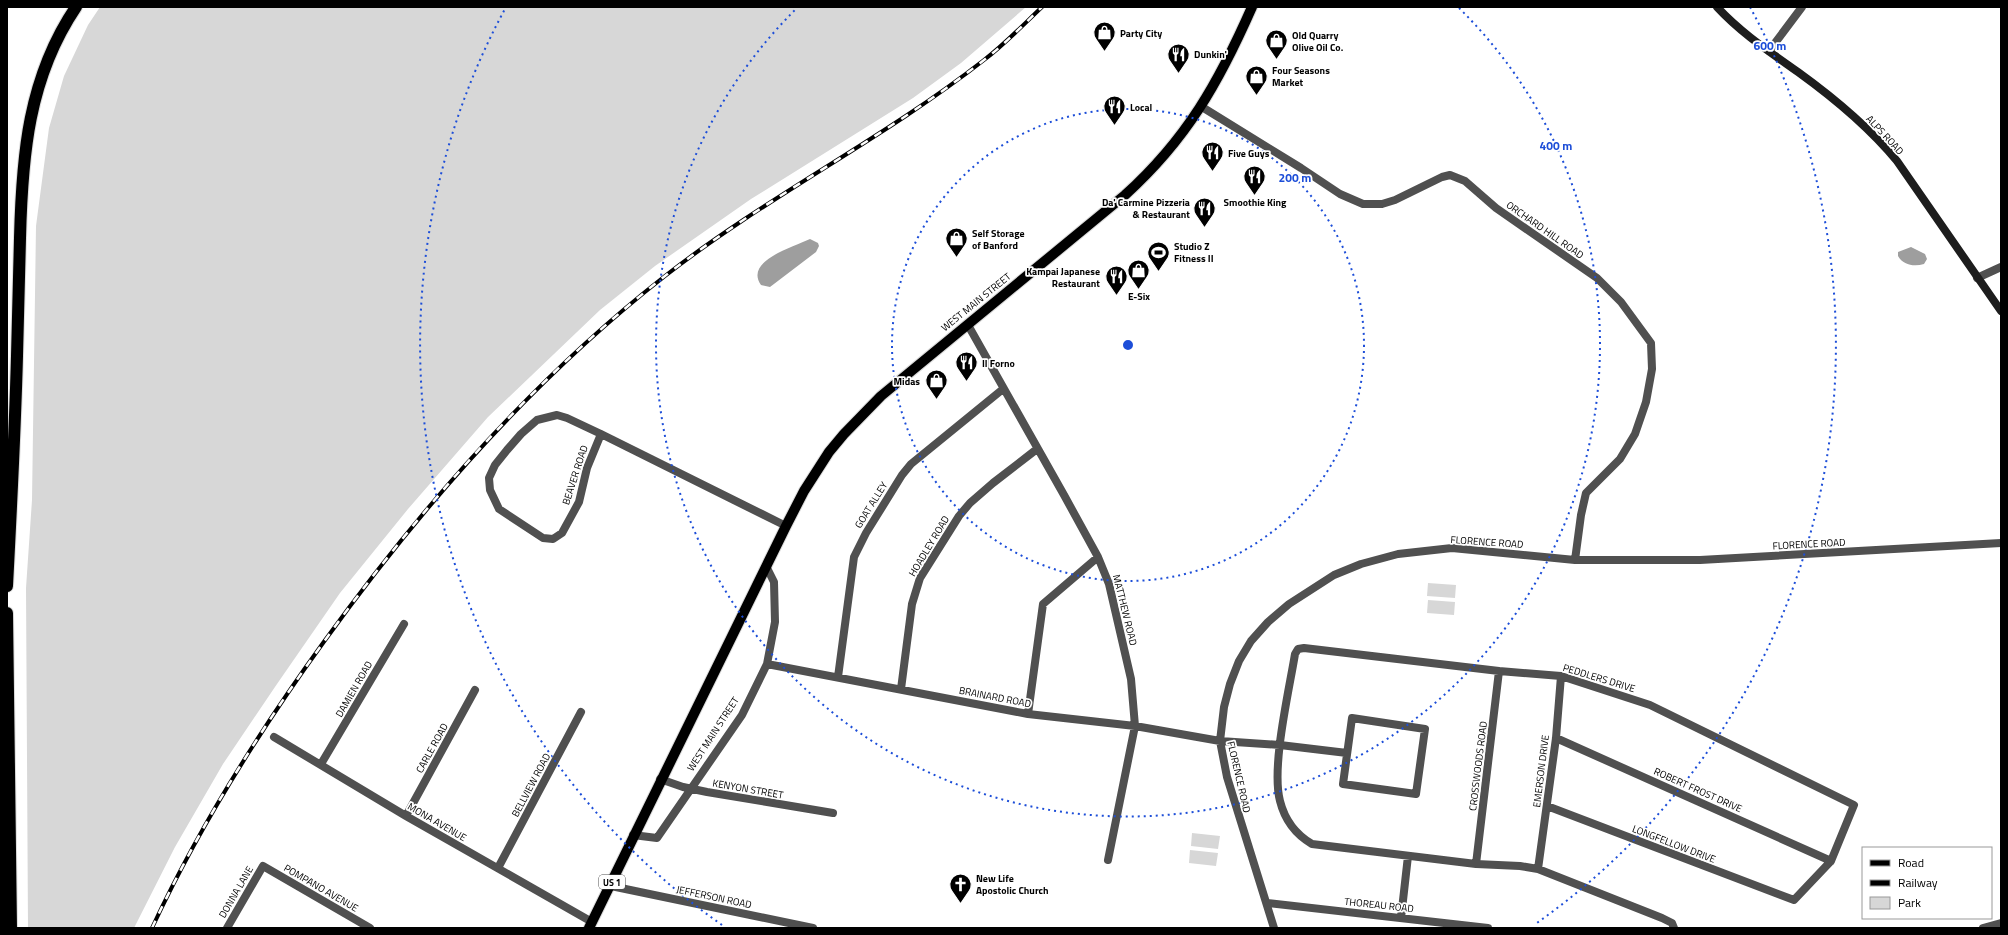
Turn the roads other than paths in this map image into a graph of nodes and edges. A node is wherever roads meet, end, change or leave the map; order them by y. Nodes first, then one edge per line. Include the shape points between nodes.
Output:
1 (76, 7) edge
2 (1252, 7) edge
3 (1717, 7) edge
4 (1802, 7) edge
5 (1770, 52) junction
6 (1202, 107) junction
7 (2001, 267) edge
8 (1977, 278) junction
9 (2001, 312) edge
10 (968, 325) junction
11 (1003, 389) junction
12 (601, 434) junction
13 (1037, 449) junction
14 (786, 526) junction
15 (2001, 543) edge
16 (1098, 557) junction
17 (1575, 560) junction
18 (766, 566) junction
19 (7, 586) edge
20 (7, 613) edge
21 (404, 624) dead end
22 (767, 664) junction
23 (1498, 671) junction
24 (1561, 676) junction
25 (838, 677) junction
26 (901, 689) junction
27 (475, 690) dead end
28 (582, 712) dead end
29 (1028, 714) junction
30 (1135, 726) junction
31 (274, 737) dead end
32 (1556, 738) junction
33 (1220, 741) junction
34 (1280, 745) junction
35 (1347, 753) junction
36 (321, 764) junction
37 (660, 779) junction
38 (691, 789) junction
39 (1547, 806) junction
40 (833, 813) dead end
41 (406, 816) junction
42 (633, 835) junction
43 (1408, 856) junction
44 (1108, 860) dead end
45 (1831, 861) junction
46 (1476, 864) junction
47 (262, 866) joint
48 (498, 868) junction
49 (1538, 869) junction
50 (611, 886) junction
51 (1794, 900) joint
52 (1267, 903) junction
53 (1401, 918) junction
54 (2001, 923) edge
55 (590, 925) edge
56 (11, 928) edge
57 (227, 928) edge
58 (370, 928) edge
59 (813, 928) edge
60 (1274, 928) edge
61 (1488, 928) edge
62 (1674, 928) edge
63 (1983, 928) edge

1 - 19 highway via 45,68 30,115 25,147 21,191 15,424
2 - 6 main road, WEST MAIN STREET / US 1 via 1225,66
3 - 5 street, ALPS ROAD via 1744,33
4 - 5 street
5 - 8 street, ALPS ROAD via 1831,97 1884,146
6 - 10 main road, WEST MAIN STREET / US 1 via 1170,151 1142,180
6 - 17 street, ORCHARD HILL ROAD via 1340,194 1363,204 1382,204 1442,177 1458,177 1496,208 1597,278 1621,302 1651,343 1646,402 1635,434 1620,459 1586,493
7 - 8 street
8 - 9 street, ALPS ROAD
10 - 11 street, MATTHEW ROAD
10 - 14 main road, WEST MAIN STREET / US 1 via 881,396 844,434 812,477
11 - 13 street, MATTHEW ROAD
11 - 25 street, GOAT ALLEY via 911,464 866,533 852,565
12 - 12 street, BEAVER ROAD via 587,468 579,502 562,533 553,539 543,538 499,510 490,490 489,478 494,465 537,420 557,415
12 - 14 street, BEAVER ROAD
13 - 16 street, MATTHEW ROAD
13 - 26 street, HOADLEY ROAD via 970,503 920,578 912,604
14 - 18 main road, WEST MAIN STREET / US 1
15 - 17 street, FLORENCE ROAD via 1700,560
16 - 29 street via 1043,604
16 - 30 street, MATTHEW ROAD via 1109,584 1126,652
17 - 33 street, FLORENCE ROAD via 1452,548 1398,554 1361,564 1334,575 1289,604 1251,641 1239,661 1230,684
18 - 22 street, WEST MAIN STREET via 774,582 775,622
18 - 37 main road, WEST MAIN STREET / US 1
20 - 56 highway
21 - 36 street, DAMIEN ROAD
22 - 25 street, BRAINARD ROAD
22 - 38 street, WEST MAIN STREET via 742,715
23 - 24 street, PEDDLERS DRIVE
23 - 34 street, PEDDLERS DRIVE via 1298,649 1295,654
23 - 46 street, CROSSWOODS ROAD
24 - 32 street, EMERSON DRIVE
24 - 45 street, PEDDLERS DRIVE via 1650,705 1854,805
25 - 26 street, BRAINARD ROAD
26 - 29 street, BRAINARD ROAD
27 - 41 street, CARLE ROAD
28 - 48 street, BELLVIEW ROAD
29 - 30 street, BRAINARD ROAD
30 - 33 street, BRAINARD ROAD
30 - 44 street, MATTHEW ROAD
31 - 36 street, MONA AVENUE
32 - 39 street, EMERSON DRIVE
32 - 45 street, ROBERT FROST DRIVE
33 - 34 street
33 - 52 street, FLORENCE ROAD via 1238,818
34 - 35 street
34 - 43 street, PEDDLERS DRIVE via 1277,780 1279,801 1287,820 1298,836 1312,844
35 - 35 street via 1352,718 1425,729 1416,794 1343,784
36 - 41 street, MONA AVENUE
37 - 38 street, KENYON STREET
37 - 42 main road, WEST MAIN STREET / US 1
38 - 40 street, KENYON STREET
38 - 42 street, WEST MAIN STREET via 657,838
39 - 49 street, EMERSON DRIVE
39 - 51 street, LONGFELLOW DRIVE
41 - 48 street, MONA AVENUE
42 - 50 main road, WEST MAIN STREET / US 1
43 - 46 street, PEDDLERS DRIVE
43 - 53 street
45 - 51 street, PEDDLERS DRIVE
46 - 49 street, PEDDLERS DRIVE
47 - 57 street, DONNA LANE
47 - 58 street, POMPANO AVENUE
48 - 55 street, MONA AVENUE
49 - 62 street, PEDDLERS DRIVE via 1662,918 1672,923
50 - 55 main road, WEST MAIN STREET / US 1
50 - 59 street, JEFFERSON ROAD
52 - 53 street, THOREAU ROAD
52 - 60 street, FLORENCE ROAD
53 - 61 street, THOREAU ROAD
54 - 63 street

